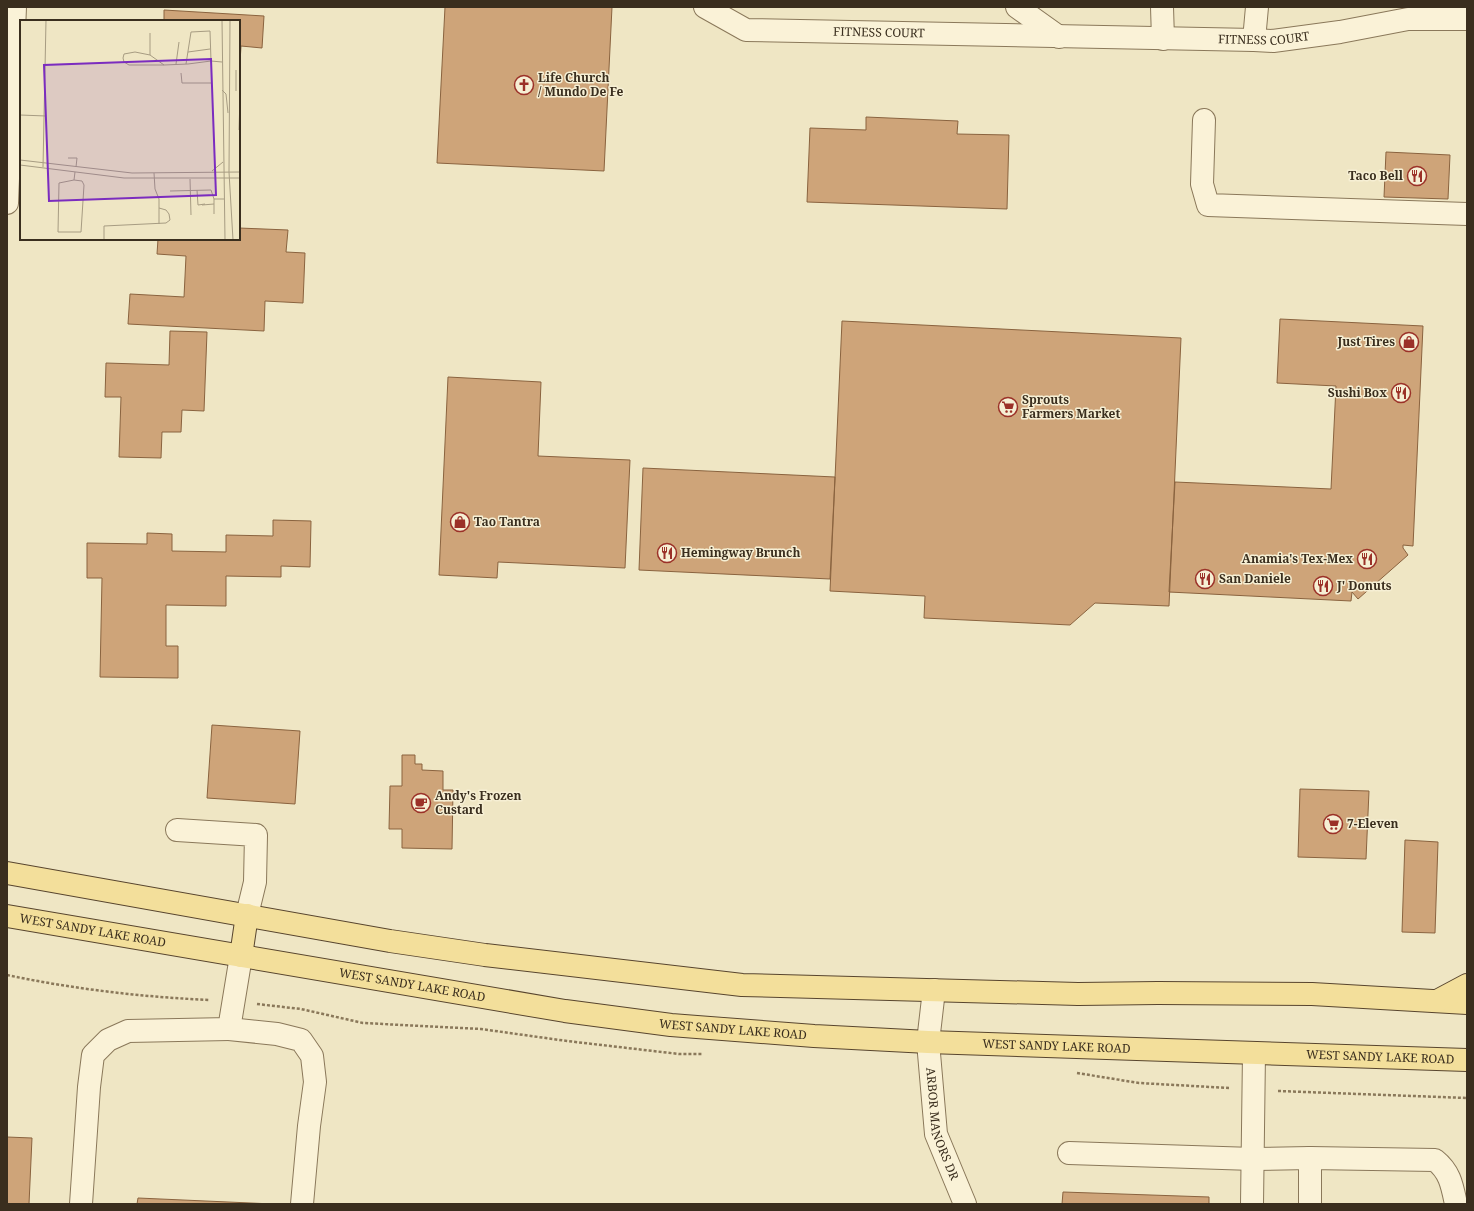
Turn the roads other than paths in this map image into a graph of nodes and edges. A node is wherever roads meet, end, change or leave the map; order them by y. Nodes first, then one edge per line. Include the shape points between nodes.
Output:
1 (15, 7) edge
2 (705, 7) edge
3 (1017, 7) edge
4 (1162, 7) edge
5 (1257, 7) edge
6 (1467, 19) edge
7 (1059, 37) junction
8 (1163, 39) junction
9 (1254, 40) junction
10 (1204, 120) dead end
11 (7, 203) edge
12 (1467, 214) edge
13 (177, 830) dead end
14 (7, 873) edge
15 (247, 915) junction
16 (7, 916) edge
17 (241, 956) junction
18 (1467, 985) edge
19 (934, 990) junction
20 (1437, 1002) junction
21 (1467, 1003) edge
22 (229, 1029) junction
23 (928, 1042) junction
24 (1254, 1053) junction
25 (1467, 1060) edge
26 (1069, 1153) dead end
27 (1310, 1158) junction
28 (1252, 1159) junction
29 (81, 1204) edge
30 (302, 1204) edge
31 (965, 1204) edge
32 (1252, 1204) edge
33 (1310, 1204) edge
34 (1456, 1204) edge

1 - 11 street
2 - 7 street, FITNESS COURT via 746,30
3 - 7 street
4 - 8 street
5 - 9 street
6 - 9 street, FITNESS COURT via 1408,19 1340,32
7 - 8 street, FITNESS COURT
8 - 9 street, FITNESS COURT
10 - 12 street via 1202,184 1208,204
13 - 15 street via 256,835 254,882
14 - 15 main road
15 - 17 main road
15 - 19 main road via 485,955 742,985
16 - 17 main road, WEST SANDY LAKE ROAD
17 - 22 street
17 - 23 main road, WEST SANDY LAKE ROAD via 565,1011 671,1025
18 - 20 main road
19 - 20 main road via 1078,994 1312,994
19 - 23 street, ARBOR MANORS DR
20 - 21 main road
22 - 29 street via 128,1031 108,1040 93,1055
22 - 30 street via 276,1034 301,1040 312,1056 315,1082
23 - 24 main road, WEST SANDY LAKE ROAD
23 - 31 street, ARBOR MANORS DR via 936,1134
24 - 25 main road, WEST SANDY LAKE ROAD
24 - 28 street
26 - 28 street
27 - 28 street
27 - 33 street
27 - 34 street via 1435,1160 1444,1167 1450,1179
28 - 32 street

